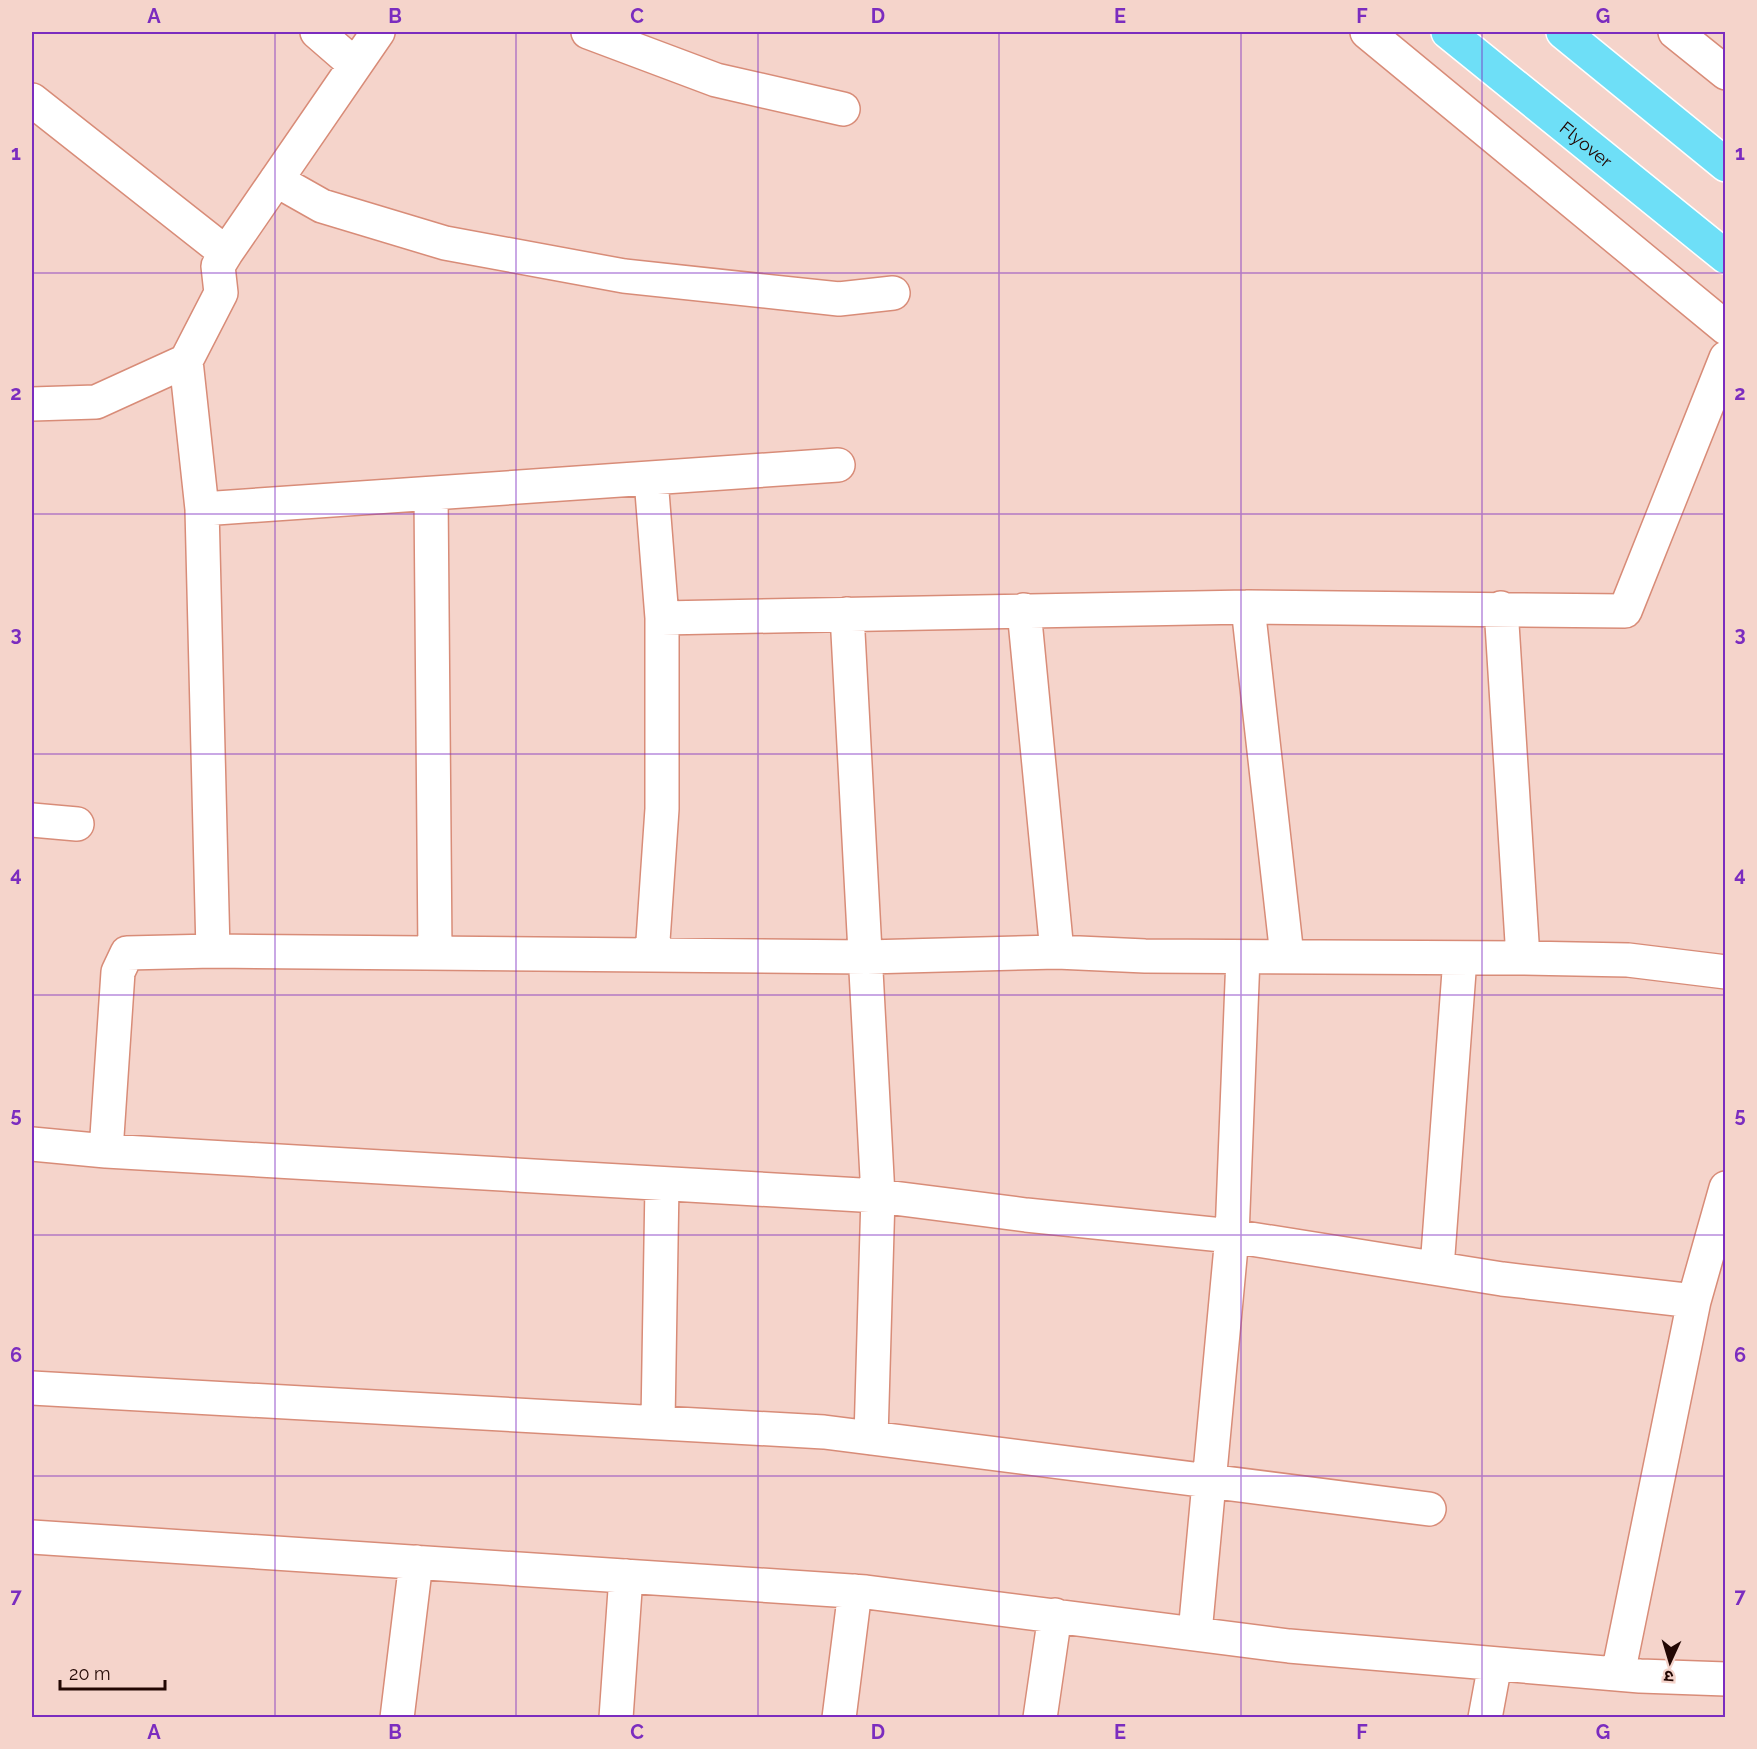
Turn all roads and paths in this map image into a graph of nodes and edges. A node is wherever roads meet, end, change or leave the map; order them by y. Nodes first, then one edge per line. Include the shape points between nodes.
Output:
1 (317, 32) edge
2 (378, 32) edge
3 (588, 32) edge
4 (1367, 32) edge
5 (1448, 32) edge
6 (1563, 32) edge
7 (1675, 32) edge
8 (355, 65) junction
9 (1725, 73) edge
10 (32, 100) edge
11 (843, 109) dead end
12 (1725, 165) edge
13 (276, 180) junction
14 (226, 253) junction
15 (1725, 257) edge
16 (893, 293) dead end
17 (1725, 328) edge
18 (1725, 358) edge
19 (186, 361) junction
20 (32, 404) edge
21 (838, 465) dead end
22 (651, 479) junction
23 (431, 494) junction
24 (202, 509) junction
25 (1248, 607) junction
26 (1501, 608) junction
27 (1024, 610) junction
28 (847, 614) junction
29 (662, 618) junction
30 (32, 820) edge
31 (77, 824) dead end
32 (213, 951) junction
33 (1057, 952) junction
34 (435, 953) junction
35 (652, 955) junction
36 (1287, 956) junction
37 (867, 957) junction
38 (1243, 957) junction
39 (1460, 958) junction
40 (1523, 958) junction
41 (1725, 972) edge
42 (32, 1144) edge
43 (106, 1151) junction
44 (662, 1184) junction
45 (1725, 1188) edge
46 (878, 1196) junction
47 (1232, 1236) junction
48 (1437, 1268) junction
49 (1694, 1301) junction
50 (32, 1388) edge
51 (658, 1422) junction
52 (871, 1438) junction
53 (1209, 1482) junction
54 (1429, 1509) dead end
55 (32, 1537) edge
56 (416, 1562) junction
57 (626, 1576) junction
58 (855, 1591) junction
59 (1055, 1615) junction
60 (1195, 1633) junction
61 (1495, 1664) junction
62 (1618, 1674) junction
63 (1725, 1679) edge
64 (397, 1718) edge
65 (616, 1718) edge
66 (839, 1718) edge
67 (1040, 1718) edge
68 (1485, 1718) edge

1 - 8 street
2 - 8 street
3 - 11 street via 716,80
4 - 17 street
5 - 15 highway, Flyover
6 - 12 highway
7 - 9 street
8 - 13 street
10 - 14 street
13 - 14 street
13 - 16 street via 322,206 445,243 624,276 838,299
14 - 19 street via 218,266 220,293
18 - 26 street via 1625,611
19 - 20 street via 96,402
19 - 24 street
21 - 22 street
22 - 23 street
22 - 29 street
23 - 24 street
23 - 34 street
24 - 32 street
25 - 26 street
25 - 27 street
25 - 36 street
26 - 40 street
27 - 28 street
27 - 33 street
28 - 29 street
28 - 37 street
29 - 35 street via 662,809
30 - 31 street
32 - 34 street
32 - 43 street via 127,953 118,972
33 - 37 street
33 - 38 street
34 - 35 street
35 - 37 street
36 - 38 street
36 - 39 street
37 - 46 street
38 - 47 street
39 - 40 street
39 - 48 street
40 - 41 street via 1628,960
42 - 43 street
43 - 44 street
44 - 46 street
44 - 51 street
45 - 49 street
46 - 47 street
46 - 52 street
47 - 48 street
47 - 53 street
48 - 49 street
49 - 62 street
50 - 51 street
51 - 52 street
52 - 53 street
53 - 54 street
53 - 60 street
55 - 56 street
56 - 57 street
56 - 64 street
57 - 58 street
57 - 65 street
58 - 59 street
58 - 66 street
59 - 60 street
59 - 67 street
60 - 61 street via 1289,1646
61 - 62 street
61 - 68 street
62 - 63 street

